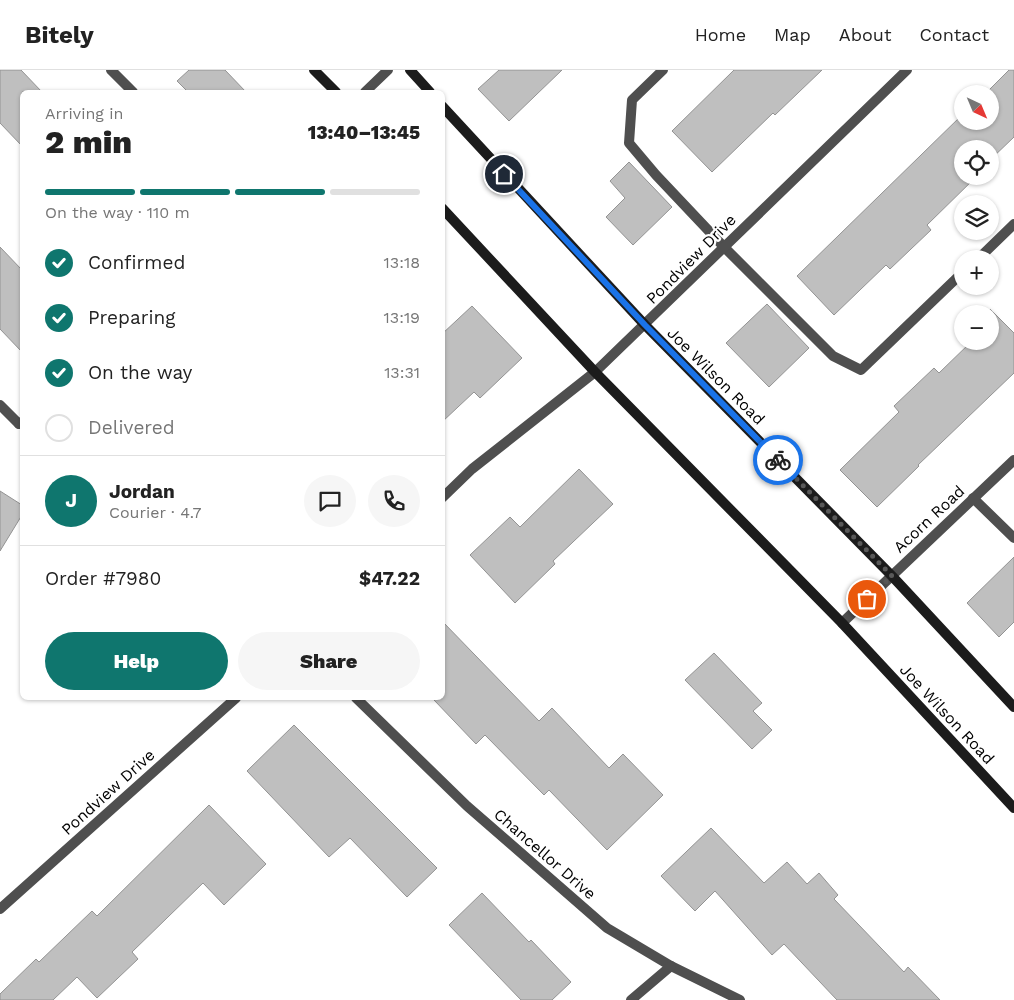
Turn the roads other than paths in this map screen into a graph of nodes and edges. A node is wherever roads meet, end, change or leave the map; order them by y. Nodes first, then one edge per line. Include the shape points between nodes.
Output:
1 (111, 70) edge
2 (314, 70) edge
3 (388, 70) edge
4 (410, 70) edge
5 (663, 70) edge
6 (907, 70) edge
7 (131, 90) edge
8 (334, 90) edge
9 (367, 90) edge
10 (428, 90) edge
11 (445, 109) edge
12 (445, 211) edge
13 (1014, 224) edge
14 (724, 247) junction
15 (987, 250) edge
16 (954, 281) edge
17 (645, 325) junction
18 (596, 372) junction
19 (0, 404) edge
20 (20, 422) edge
21 (1014, 460) edge
22 (445, 495) edge
23 (973, 498) junction
24 (1014, 538) edge
25 (892, 576) junction
26 (842, 623) junction
27 (234, 700) edge
28 (358, 700) edge
29 (1014, 707) edge
30 (1014, 808) edge
31 (0, 909) edge
32 (671, 966) junction
33 (631, 1000) edge
34 (740, 1000) edge

1 - 7 street
2 - 8 main road
3 - 9 street
4 - 10 main road
5 - 14 street via 632,100 629,143
6 - 14 street, Pondview Drive
11 - 17 main road, Joe Wilson Road
12 - 18 main road, Joe Wilson Road
13 - 15 street
14 - 16 street via 834,356 861,370
14 - 17 street, Pondview Drive
17 - 18 street, Pondview Drive
17 - 25 main road, Joe Wilson Road
18 - 22 street, Pondview Drive via 472,469
18 - 26 main road, Joe Wilson Road
19 - 20 street
21 - 23 street, Acorn Road
23 - 24 street
23 - 25 street, Acorn Road
25 - 26 street, Acorn Road
25 - 29 main road, Joe Wilson Road
26 - 30 main road, Joe Wilson Road
27 - 31 street, Pondview Drive
28 - 32 street, Chancellor Drive via 467,806 607,928
32 - 33 street
32 - 34 street, Chancellor Drive

